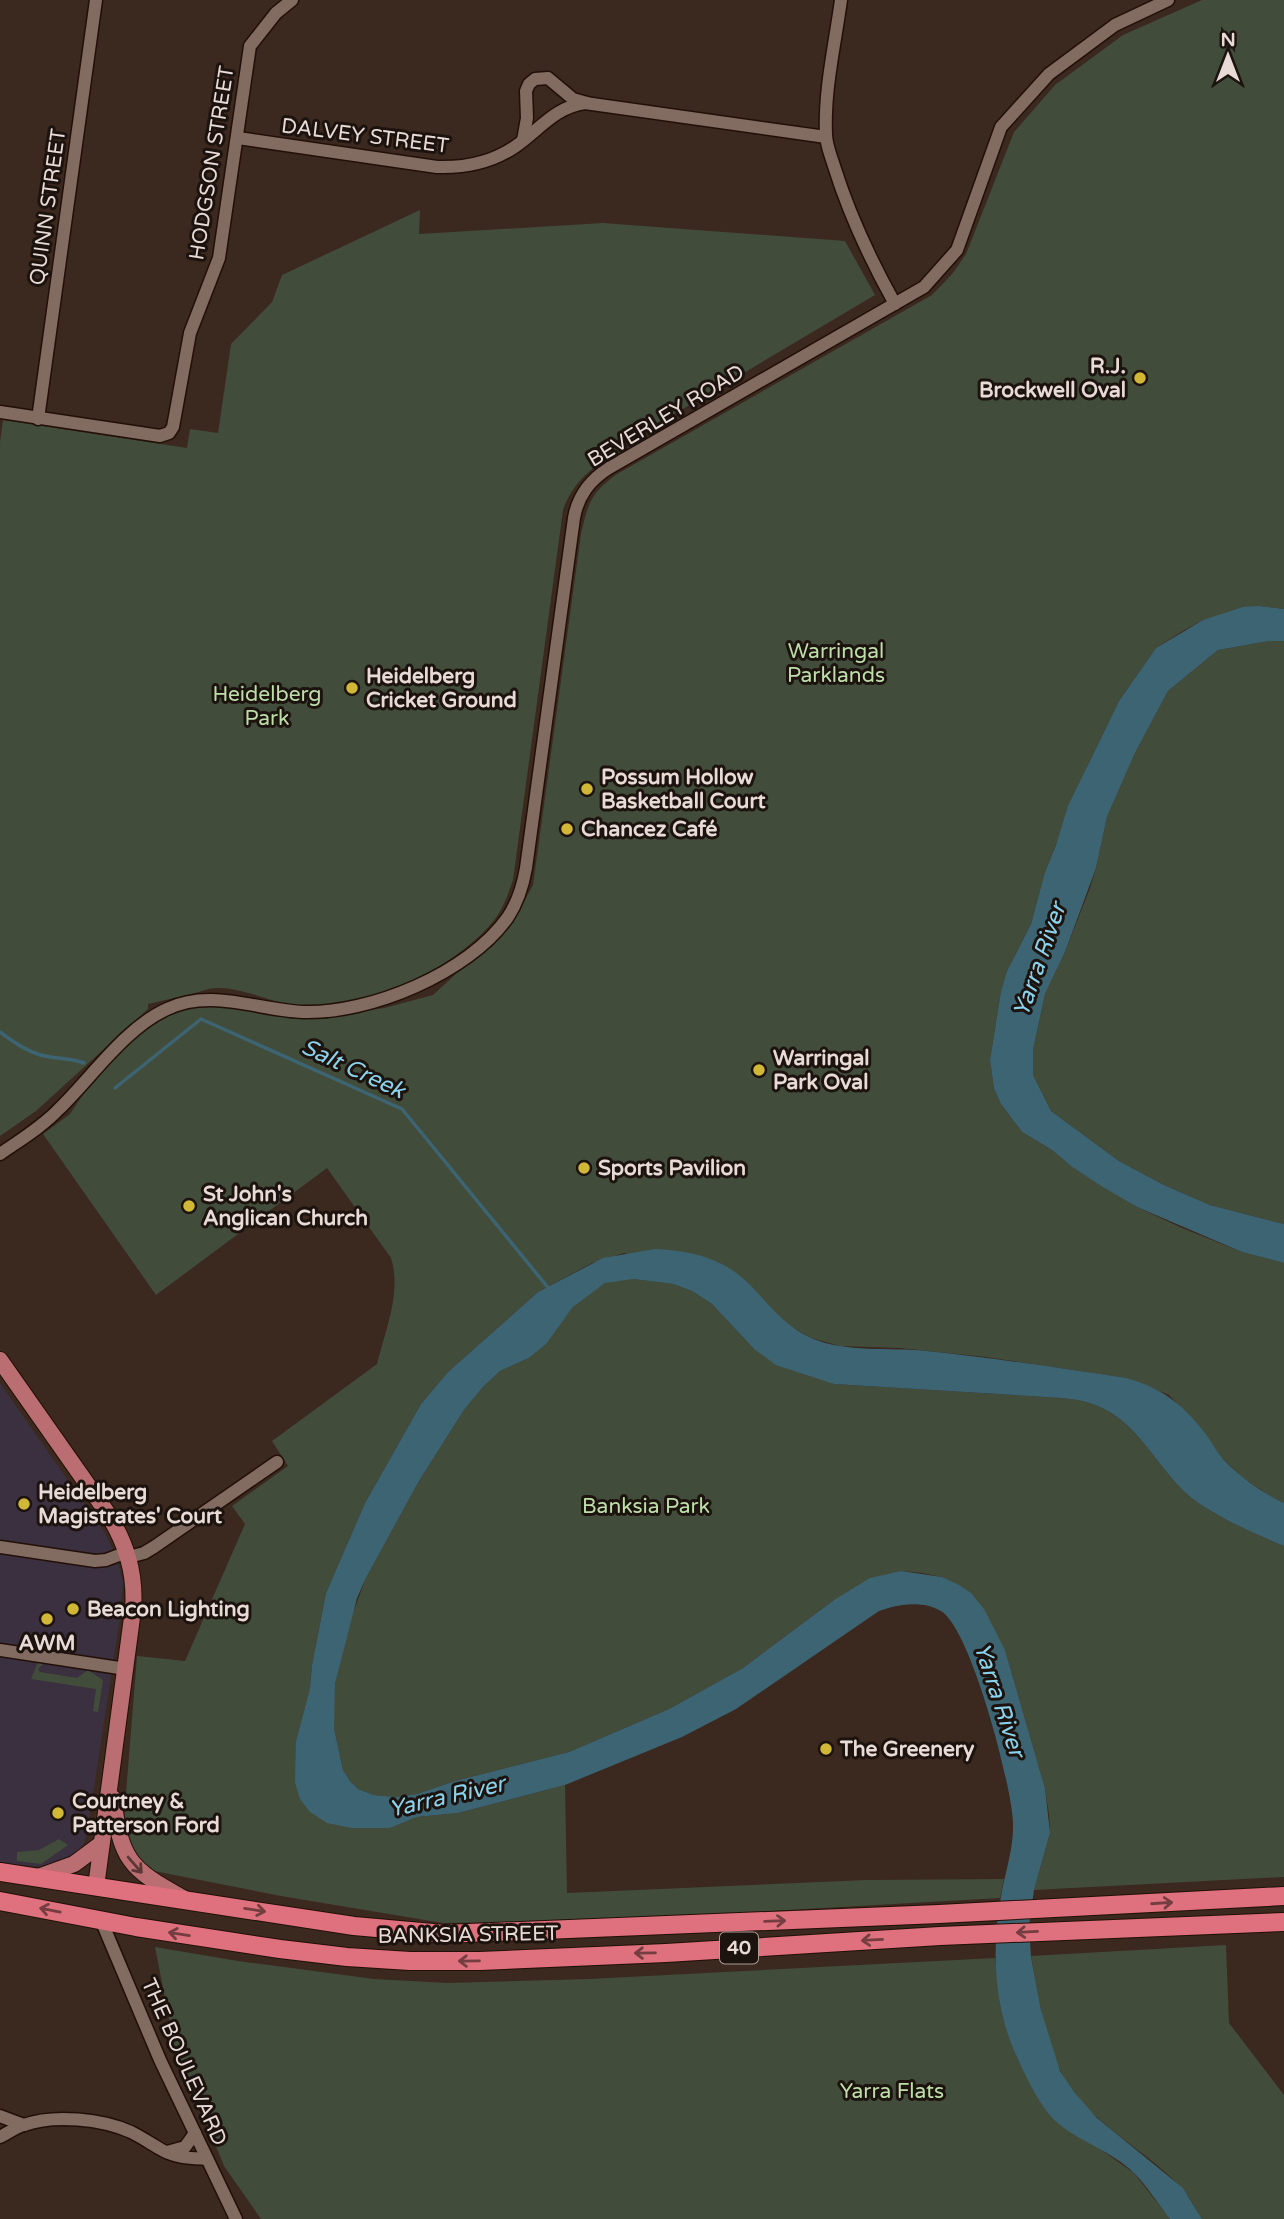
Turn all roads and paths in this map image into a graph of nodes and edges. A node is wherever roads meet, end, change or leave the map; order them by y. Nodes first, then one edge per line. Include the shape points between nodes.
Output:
1 (96, 0) edge
2 (292, 0) edge
3 (841, 0) edge
4 (1168, 0) edge
5 (589, 103) junction
6 (826, 137) junction
7 (238, 138) junction
8 (523, 140) junction
9 (895, 304) junction
10 (0, 412) edge
11 (38, 419) junction
12 (0, 1154) edge
13 (0, 1360) edge
14 (278, 1462) dead end
15 (0, 1547) edge
16 (128, 1555) junction
17 (0, 1650) edge
18 (126, 1669) junction
19 (110, 1778) junction
20 (101, 1844) junction
21 (0, 1872) edge
22 (36, 1878) junction
23 (96, 1887) junction
24 (1279, 1896) edge
25 (188, 1900) junction
26 (0, 1901) edge
27 (101, 1920) junction
28 (1280, 1922) edge
29 (0, 2116) edge
30 (24, 2124) junction
31 (195, 2133) junction
32 (0, 2137) edge
33 (166, 2152) junction
34 (207, 2159) junction
35 (236, 2219) edge

1 - 11 street, QUINN STREET
2 - 7 street, HODGSON STREET via 250,46
3 - 6 street via 827,95
4 - 9 street, BEVERLEY ROAD via 1115,25 1049,74 1001,127 957,250 924,287
5 - 6 street, DALVEY STREET
5 - 8 street, DALVEY STREET via 557,113
5 - 8 street, DALVEY STREET via 573,99 548,78 535,79 527,89
6 - 9 street via 857,226
7 - 8 street, DALVEY STREET via 450,167 494,158
7 - 11 street, HODGSON STREET via 219,258 190,333 169,433 160,436
9 - 12 street, BEVERLEY ROAD via 609,467 581,495 574,518 527,868 515,905 495,933 425,982 364,1005 305,1012 233,1002 194,1000 177,1005 154,1016 111,1053 57,1112
10 - 11 street
13 - 16 main road via 106,1511
14 - 16 street via 155,1547
15 - 16 street via 95,1561
16 - 18 main road via 134,1601
17 - 18 street
18 - 19 main road
19 - 20 main road
19 -> 25 main road via 119,1836 128,1859 148,1878
20 - 22 main road via 65,1868
20 - 23 main road
21 - 22 highway, BANKSIA STREET / 40
22 - 23 highway, BANKSIA STREET / 40
23 - 25 highway, BANKSIA STREET / 40
23 - 27 highway
25 -> 24 highway, BANKSIA STREET / 40 via 376,1929 452,1934
27 -> 26 highway, BANKSIA STREET / 40
28 -> 27 highway, BANKSIA STREET / 40 via 410,1961 280,1949
27 - 31 street, THE BOULEVARD
29 - 30 street
30 - 32 street
30 - 33 street via 89,2121 130,2132
31 - 33 street via 185,2147
31 - 34 street, THE BOULEVARD
33 - 34 street
34 - 35 street, THE BOULEVARD

